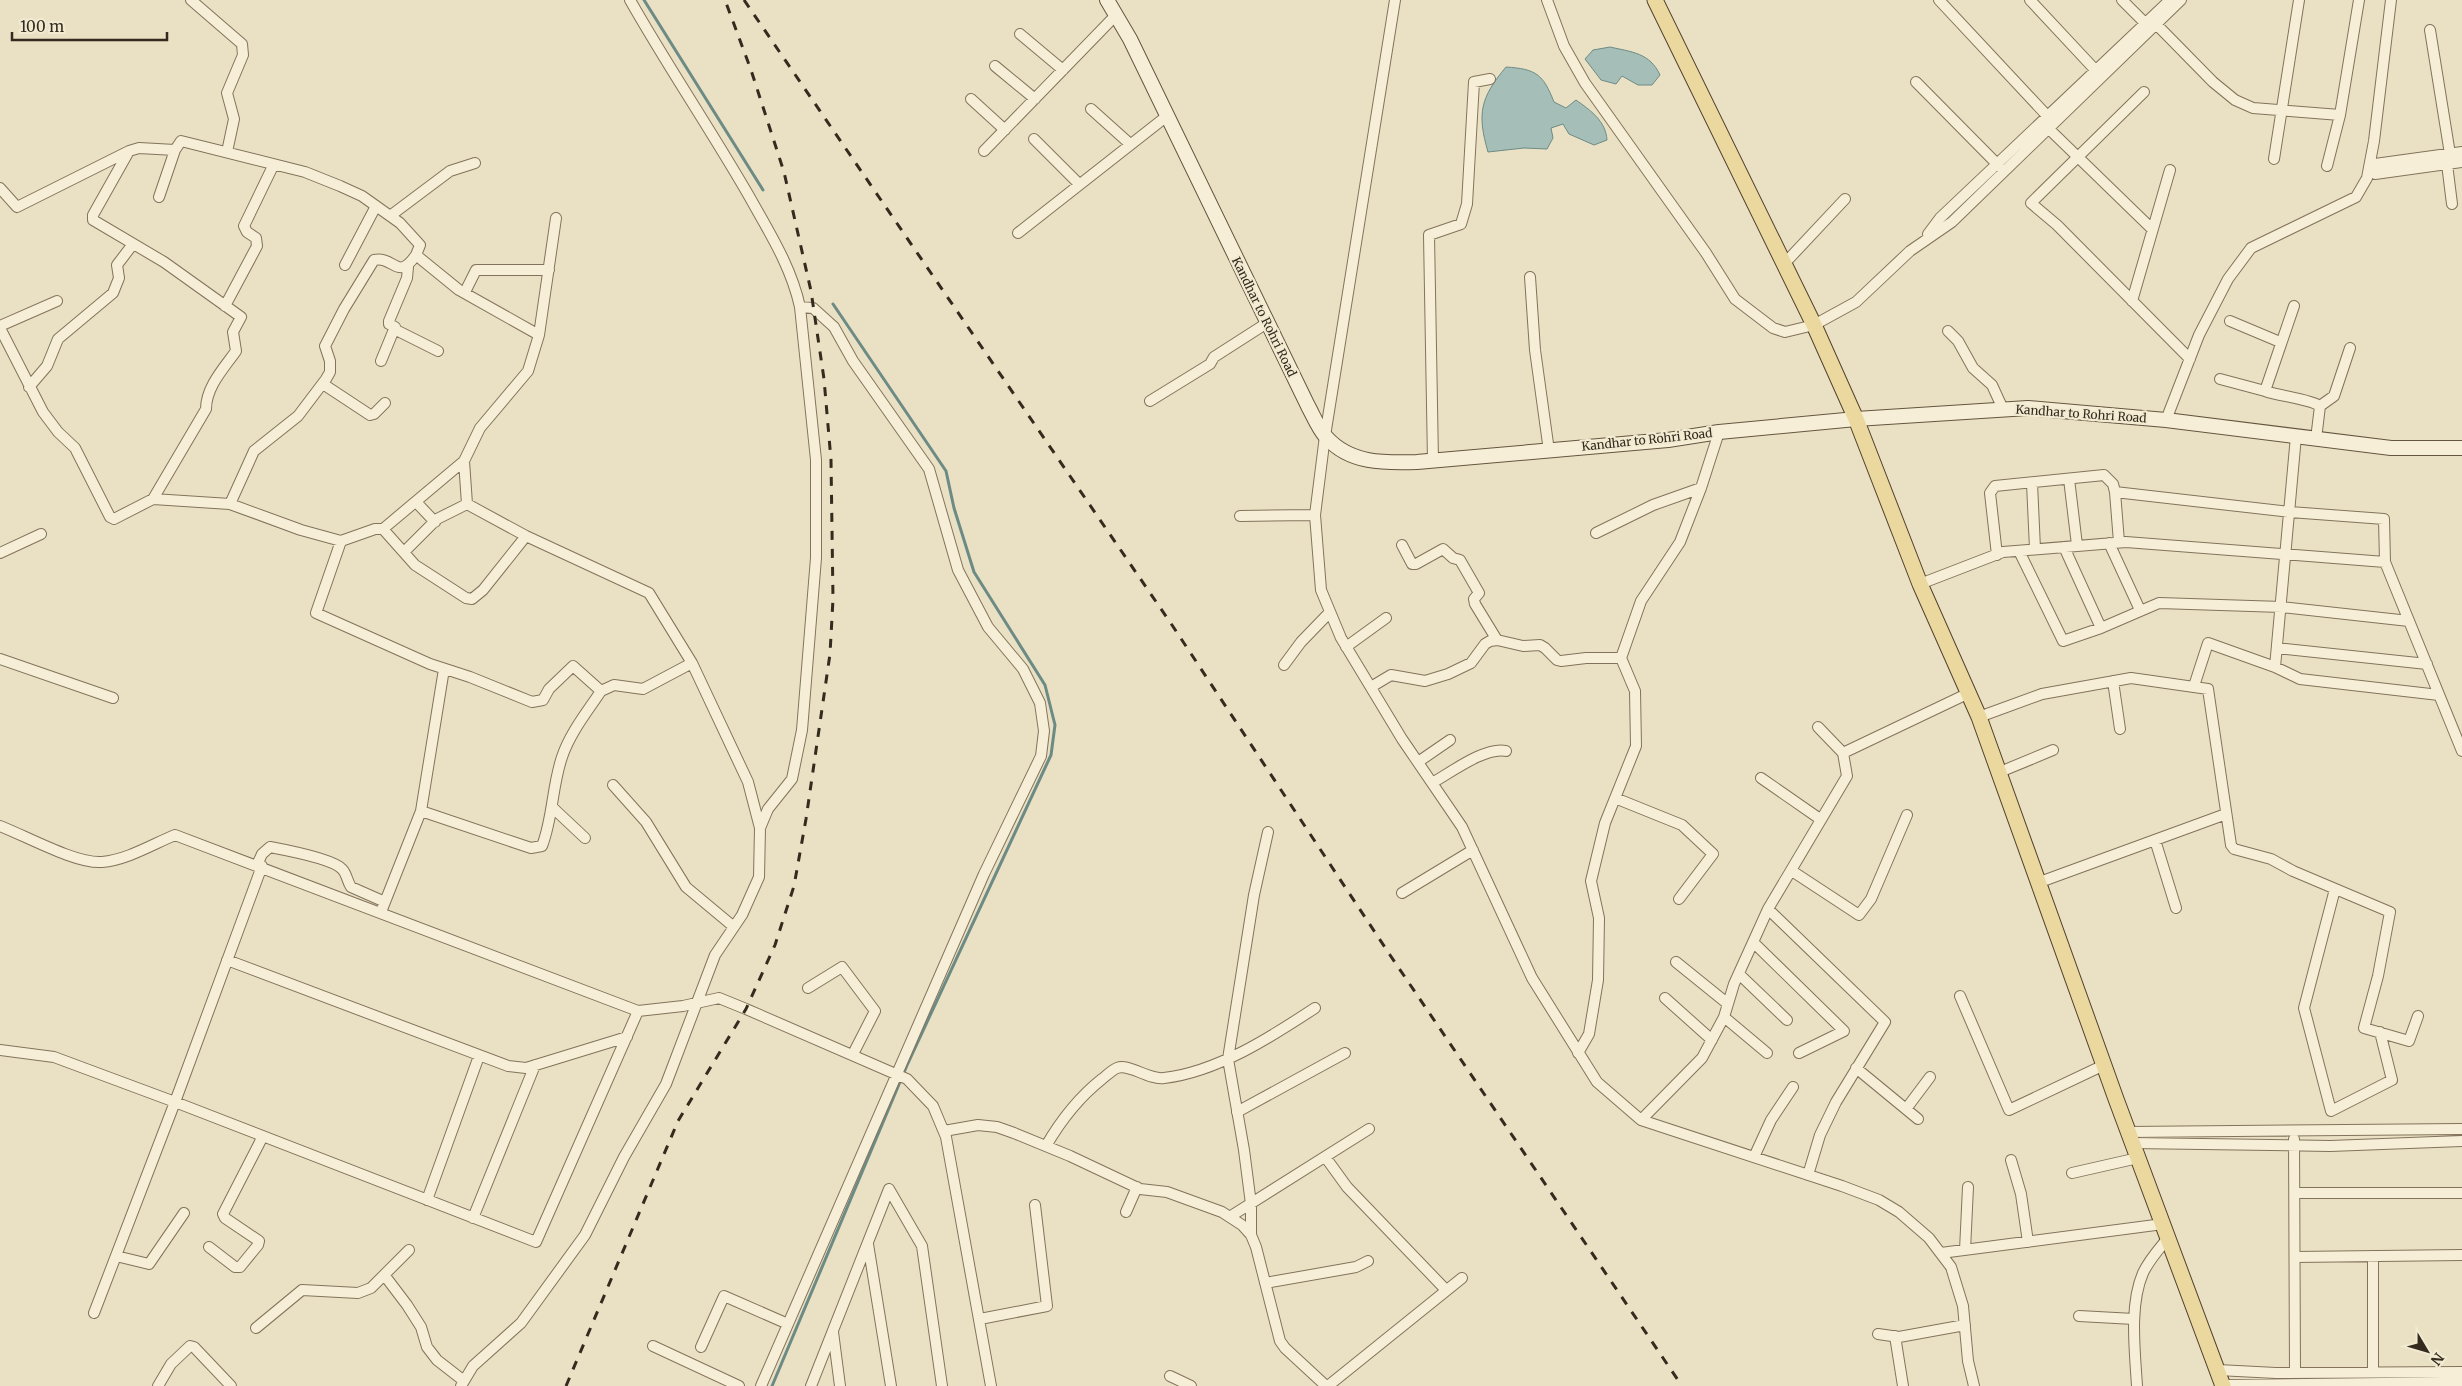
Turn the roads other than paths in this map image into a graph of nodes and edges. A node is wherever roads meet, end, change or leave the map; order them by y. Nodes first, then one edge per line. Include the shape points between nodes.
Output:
1 (192, 0) edge
2 (630, 0) edge
3 (1107, 0) edge
4 (1395, 0) edge
5 (1547, 0) edge
6 (1655, 0) edge
7 (1939, 0) edge
8 (2030, 0) edge
9 (2122, 0) edge
10 (2170, 0) edge
11 (2181, 0) edge
12 (2299, 0) edge
13 (2359, 0) edge
14 (2391, 0) edge
15 (1116, 15) junction
16 (2152, 25) junction
17 (2430, 30) dead end
18 (1020, 34) dead end
19 (995, 66) dead end
20 (1063, 70) junction
21 (2099, 75) junction
22 (1490, 79) dead end
23 (1916, 82) dead end
24 (2144, 92) dead end
25 (1035, 99) junction
26 (971, 100) dead end
27 (1091, 109) dead end
28 (2282, 110) junction
29 (2340, 115) junction
30 (1167, 116) junction
31 (2051, 123) junction
32 (1005, 130) junction
33 (1034, 138) dead end
34 (1130, 144) junction
35 (175, 150) junction
36 (129, 151) junction
37 (984, 151) dead end
38 (227, 152) junction
39 (2462, 152) edge
40 (2078, 158) junction
41 (2274, 159) dead end
42 (2448, 159) junction
43 (2462, 162) edge
44 (475, 164) dead end
45 (273, 166) junction
46 (2328, 166) dead end
47 (2001, 168) junction
48 (2170, 170) dead end
49 (1080, 184) junction
50 (0, 188) edge
51 (159, 197) dead end
52 (1845, 199) dead end
53 (2452, 204) dead end
54 (376, 206) junction
55 (390, 216) junction
56 (556, 218) dead end
57 (2152, 229) junction
58 (1018, 232) dead end
59 (133, 244) junction
60 (416, 254) junction
61 (1784, 264) junction
62 (345, 265) dead end
63 (408, 267) junction
64 (549, 270) junction
65 (1530, 277) dead end
66 (465, 292) junction
67 (57, 301) dead end
68 (2132, 301) junction
69 (225, 306) junction
70 (2294, 306) dead end
71 (800, 307) junction
72 (2230, 321) dead end
73 (1268, 323) junction
74 (1814, 325) junction
75 (0, 327) edge
76 (394, 329) junction
77 (1948, 331) dead end
78 (540, 335) junction
79 (2280, 342) junction
80 (2350, 348) dead end
81 (438, 351) dead end
82 (2190, 359) junction
83 (381, 361) dead end
84 (2220, 379) dead end
85 (322, 384) junction
86 (29, 387) junction
87 (2265, 391) junction
88 (1150, 401) dead end
89 (385, 403) dead end
90 (2320, 406) junction
91 (2004, 409) junction
92 (1856, 419) junction
93 (2166, 420) junction
94 (1719, 432) junction
95 (1326, 436) junction
96 (2296, 436) junction
97 (2316, 439) junction
98 (2462, 448) edge
99 (1549, 451) junction
100 (464, 461) junction
101 (1433, 461) junction
102 (2069, 479) junction
103 (2032, 483) junction
104 (1702, 488) junction
105 (2115, 492) junction
106 (153, 499) junction
107 (416, 502) junction
108 (230, 504) junction
109 (467, 504) junction
110 (2290, 512) junction
111 (1315, 515) junction
112 (1240, 516) dead end
113 (435, 522) junction
114 (383, 529) junction
115 (1596, 533) dead end
116 (42, 534) dead end
117 (526, 536) junction
118 (341, 540) junction
119 (2120, 542) junction
120 (2109, 543) junction
121 (1402, 545) dead end
122 (2077, 545) junction
123 (2064, 546) junction
124 (2036, 549) junction
125 (2019, 551) junction
126 (404, 552) junction
127 (0, 553) edge
128 (1996, 554) junction
129 (2287, 554) junction
130 (2385, 562) junction
131 (1920, 584) junction
132 (2282, 607) junction
133 (2140, 610) junction
134 (1330, 612) junction
135 (1386, 618) dead end
136 (2409, 621) junction
137 (2102, 628) junction
138 (1497, 640) junction
139 (1346, 646) junction
140 (2277, 648) junction
141 (0, 658) edge
142 (1621, 658) junction
143 (692, 663) junction
144 (2427, 664) junction
145 (1284, 665) dead end
146 (2275, 667) junction
147 (444, 669) junction
148 (2113, 681) junction
149 (2194, 686) junction
150 (1371, 687) junction
151 (601, 691) junction
152 (1969, 693) junction
153 (2439, 695) junction
154 (113, 698) dead end
155 (1980, 718) junction
156 (1818, 728) dead end
157 (2120, 729) dead end
158 (1450, 740) dead end
159 (2053, 750) dead end
160 (1506, 751) dead end
161 (2462, 751) edge
162 (1843, 753) junction
163 (1418, 762) junction
164 (2000, 772) junction
165 (1761, 778) dead end
166 (1432, 783) junction
167 (613, 785) dead end
168 (1615, 798) junction
169 (552, 806) junction
170 (421, 811) junction
171 (2226, 814) junction
172 (1907, 815) dead end
173 (1820, 819) junction
174 (0, 826) edge
175 (760, 828) junction
176 (1268, 832) dead end
177 (585, 838) dead end
178 (2154, 840) junction
179 (1472, 850) junction
180 (260, 866) junction
181 (1792, 871) junction
182 (2040, 882) junction
183 (2335, 889) junction
184 (1402, 892) dead end
185 (1679, 899) dead end
186 (385, 902) junction
187 (2176, 908) dead end
188 (1768, 909) junction
189 (381, 912) junction
190 (734, 927) junction
191 (1754, 942) junction
192 (227, 960) junction
193 (1676, 962) dead end
194 (1739, 974) junction
195 (808, 988) dead end
196 (1960, 996) dead end
197 (1665, 998) dead end
198 (696, 1003) junction
199 (1728, 1004) junction
200 (1315, 1008) dead end
201 (638, 1011) junction
202 (2418, 1016) dead end
203 (1724, 1017) junction
204 (1787, 1020) dead end
205 (2380, 1032) junction
206 (627, 1037) junction
207 (1712, 1040) junction
208 (0, 1050) edge
209 (1345, 1053) dead end
210 (1578, 1053) junction
211 (1767, 1053) dead end
212 (1799, 1053) dead end
213 (853, 1054) junction
214 (479, 1056) junction
215 (1228, 1059) junction
216 (535, 1065) junction
217 (2104, 1066) junction
218 (1856, 1068) junction
219 (901, 1076) junction
220 (1930, 1077) dead end
221 (1793, 1087) dead end
222 (176, 1102) junction
223 (1906, 1109) junction
224 (1237, 1112) junction
225 (1918, 1119) dead end
226 (1641, 1120) junction
227 (1369, 1129) dead end
228 (2462, 1129) edge
229 (944, 1131) junction
230 (2294, 1132) junction
231 (263, 1136) junction
232 (2130, 1138) junction
233 (2462, 1141) edge
234 (2294, 1145) junction
235 (1046, 1146) junction
236 (1754, 1157) junction
237 (1326, 1158) junction
238 (2138, 1158) junction
239 (2011, 1160) dead end
240 (2072, 1173) dead end
241 (1808, 1175) junction
242 (1137, 1187) junction
243 (1968, 1187) dead end
244 (2462, 1193) edge
245 (2295, 1194) junction
246 (427, 1200) junction
247 (1250, 1204) junction
248 (1035, 1206) dead end
249 (1126, 1212) dead end
250 (184, 1213) dead end
251 (1231, 1216) junction
252 (473, 1218) junction
253 (2166, 1231) junction
254 (1251, 1235) junction
255 (2028, 1242) junction
256 (868, 1243) junction
257 (209, 1247) dead end
258 (409, 1250) dead end
259 (1965, 1250) junction
260 (1941, 1253) junction
261 (2462, 1255) edge
262 (116, 1256) junction
263 (2373, 1256) junction
264 (2295, 1257) junction
265 (1368, 1261) dead end
266 (385, 1276) junction
267 (1462, 1278) dead end
268 (1265, 1283) junction
269 (1446, 1290) junction
270 (94, 1313) dead end
271 (2079, 1316) dead end
272 (980, 1319) junction
273 (2134, 1319) junction
274 (788, 1324) junction
275 (1965, 1325) junction
276 (256, 1328) dead end
277 (833, 1331) junction
278 (1878, 1334) dead end
279 (1895, 1336) junction
280 (653, 1346) dead end
281 (701, 1347) dead end
282 (2373, 1372) junction
283 (2462, 1372) edge
284 (2295, 1373) junction
285 (1170, 1376) dead end
286 (2228, 1382) edge
287 (2462, 1382) edge
288 (463, 1384) edge
289 (2362, 1384) edge
290 (158, 1386) edge
291 (231, 1386) edge
292 (739, 1386) edge
293 (761, 1386) edge
294 (812, 1386) edge
295 (840, 1386) edge
296 (891, 1386) edge
297 (942, 1386) edge
298 (991, 1386) edge
299 (1191, 1386) edge
300 (1327, 1386) edge
301 (1903, 1386) edge
302 (1974, 1386) edge
303 (2136, 1386) edge

1 - 38 street via 242,44 243,55 227,93 234,119
2 - 71 street via 718,142 783,257 795,283
3 - 15 street, Kandhar to Rohri Road
4 - 95 street
5 - 74 street via 1564,46 1585,83 1735,299 1773,328 1785,332
6 - 61 main road
7 - 31 street
8 - 21 street
9 - 16 street
10 - 16 street
11 - 16 street
12 - 28 street
13 - 29 street
14 - 82 street via 2374,141 2366,178 2356,197 2251,248 2228,279
15 - 20 street
15 - 30 street, Kandhar to Rohri Road
16 - 21 street
16 - 28 street via 2235,100 2253,108
17 - 42 street
18 - 20 street
19 - 25 street
20 - 25 street
21 - 31 street
22 - 101 street via 1474,82 1467,204 1461,224 1429,235
23 - 47 street
24 - 40 street
25 - 32 street
26 - 32 street
27 - 34 street
28 - 29 street
28 - 41 street
29 - 46 street
30 - 34 street
30 - 73 street, Kandhar to Rohri Road
31 - 40 street
31 - 47 street
32 - 37 street
33 - 49 street
34 - 49 street
35 - 36 street via 139,148
35 - 38 street via 181,141
35 - 51 street
36 - 50 street via 17,207
36 - 59 street via 93,220
38 - 45 street
39 - 42 street
40 - 57 street
40 - 68 street via 2031,203
42 - 42 street via 2375,174 2375,164
42 - 43 street
42 - 53 street
44 - 55 street via 450,171
45 - 54 street via 305,172 362,196
45 - 69 street via 244,226 256,238 257,246
47 - 74 street via 1952,222 1923,241 1856,302
48 - 57 street
49 - 58 street
52 - 61 street
54 - 55 street
54 - 62 street
55 - 60 street via 418,241 420,245
56 - 64 street
57 - 68 street
59 - 69 street
59 - 86 street via 117,265 119,278 113,293 58,339 47,366
60 - 63 street
60 - 66 street via 448,282
61 - 74 main road
63 - 76 street via 407,278 389,321
63 - 85 street via 374,260 325,346 330,372
64 - 66 street via 476,270
64 - 78 street
65 - 99 street via 1535,350
66 - 78 street
67 - 75 street
68 - 82 street
69 - 106 street via 241,317 234,332 236,351 211,387 206,409
70 - 79 street
71 - 175 street via 816,460 816,558 802,730 792,778 768,809
71 - 219 street via 813,308 834,327 853,361 929,469 958,570 988,627 1023,669 1040,703 1044,731 1041,756 984,874
72 - 79 street
73 - 88 street
73 - 95 street, Kandhar to Rohri Road
74 - 92 main road
75 - 86 street
76 - 81 street
76 - 83 street
77 - 91 street via 1958,341 1973,368 1992,385
78 - 100 street via 528,371 480,428
79 - 87 street
80 - 90 street via 2334,396
82 - 93 street
84 - 87 street
85 - 89 street via 370,415
85 - 108 street via 298,416 254,451
86 - 106 street via 58,432 75,448 110,517 114,519
87 - 90 street via 2296,400 2312,400
90 - 97 street
91 - 92 street, Kandhar to Rohri Road
91 - 93 street, Kandhar to Rohri Road via 2028,408
92 - 94 street, Kandhar to Rohri Road
92 - 131 main road
93 - 96 street, Kandhar to Rohri Road
94 - 99 street, Kandhar to Rohri Road
94 - 104 street
95 - 101 street, Kandhar to Rohri Road via 1349,454 1379,464
95 - 111 street
96 - 97 street, Kandhar to Rohri Road
96 - 110 street
97 - 98 street, Kandhar to Rohri Road via 2391,448
99 - 101 street, Kandhar to Rohri Road
100 - 107 street
100 - 109 street
102 - 103 street
102 - 105 street via 2104,476 2113,484
102 - 122 street
103 - 124 street
103 - 128 street via 1994,486 1992,489
104 - 115 street via 1653,506
104 - 142 street via 1680,542 1641,601
105 - 110 street
105 - 119 street
106 - 108 street
107 - 113 street
107 - 114 street
108 - 118 street via 301,530
109 - 113 street
109 - 117 street
110 - 129 street
110 - 130 street via 2384,519
111 - 112 street
111 - 134 street via 1321,590
113 - 126 street
114 - 118 street
114 - 126 street
116 - 127 street
117 - 126 street via 472,599 415,565
117 - 143 street via 649,593
118 - 147 street via 316,613
119 - 120 street
119 - 129 street
120 - 122 street
120 - 133 street
121 - 138 street via 1412,564 1443,548 1460,560 1479,593 1475,604
122 - 123 street
123 - 124 street
123 - 137 street
124 - 125 street
125 - 128 street
125 - 137 street via 2063,641
128 - 131 street
129 - 130 street
129 - 132 street
130 - 136 street
131 - 152 main road
132 - 133 street via 2160,603
132 - 136 street
132 - 140 street
133 - 137 street
134 - 139 street
134 - 145 street
135 - 139 street
136 - 144 street
138 - 142 street via 1523,646 1540,645 1561,662
138 - 150 street via 1485,644 1471,663 1448,674 1425,681 1391,675
139 - 150 street
140 - 144 street
140 - 146 street
141 - 154 street
142 - 168 street via 1635,691 1636,746
143 - 151 street via 643,689 614,685
143 - 175 street via 748,782
144 - 153 street
146 - 149 street via 2208,643
146 - 153 street via 2300,679
147 - 151 street via 538,703 573,666
147 - 170 street
148 - 149 street via 2131,678
148 - 155 street via 2042,694
148 - 157 street
149 - 171 street via 2208,689
150 - 163 street
151 - 169 street via 570,738 561,758
152 - 155 main road
152 - 162 street
153 - 161 street
155 - 164 main road
156 - 162 street
158 - 163 street
159 - 164 street
160 - 166 street via 1499,749 1477,757
162 - 173 street via 1847,776
163 - 166 street
164 - 182 main road
165 - 173 street
166 - 179 street via 1462,827
167 - 190 street via 646,822 686,887
168 - 185 street via 1682,825 1713,854
168 - 210 street via 1605,823 1591,881 1599,918 1598,980 1589,1034
169 - 170 street via 542,846 531,848
169 - 177 street
170 - 186 street
171 - 178 street
171 - 183 street via 2234,849 2278,862
172 - 181 street via 1871,899 1859,915
173 - 181 street
174 - 180 street via 89,861 102,862 122,857 175,835
175 - 190 street via 759,877
176 - 215 street via 1254,894
178 - 182 street
178 - 187 street
179 - 184 street
179 - 210 street via 1532,978
180 - 186 street via 262,854 270,847 293,852 338,866 345,871 351,887
180 - 189 street
180 - 192 street
181 - 188 street
182 - 217 main road
183 - 205 street via 2390,912 2364,1028
183 - 205 street via 2304,1008 2331,1111 2392,1080
186 - 189 street
188 - 191 street
188 - 218 street via 1885,1022
189 - 201 street
190 - 198 street via 715,955
191 - 194 street
191 - 212 street via 1844,1031
192 - 214 street
192 - 222 street
193 - 199 street
194 - 199 street
194 - 204 street
195 - 213 street via 842,967 875,1010
196 - 217 street via 2009,1110
197 - 207 street
198 - 201 street
198 - 213 street via 719,998
198 - 288 street via 666,1084 624,1157 585,1235 521,1323 472,1366
199 - 203 street
200 - 215 street
201 - 206 street
202 - 205 street via 2409,1042
203 - 207 street
203 - 211 street
206 - 216 street
206 - 252 street via 536,1242
207 - 226 street via 1702,1058
208 - 222 street via 54,1057
209 - 224 street
210 - 226 street via 1597,1082
213 - 219 street
214 - 216 street via 508,1066 526,1068
214 - 246 street
215 - 224 street
215 - 235 street via 1156,1079 1124,1066 1117,1068 1081,1098
216 - 252 street
217 - 232 main road
218 - 223 street
218 - 241 street via 1820,1135
219 - 229 street via 933,1106
219 - 274 street
220 - 223 street
221 - 236 street via 1771,1120
222 - 231 street
222 - 262 street
223 - 225 street
224 - 247 street
226 - 236 street
227 - 237 street
228 - 230 street
229 - 235 street via 967,1126 997,1127
229 - 272 street
230 - 232 street
230 - 234 street
231 - 246 street
231 - 257 street via 223,1214 259,1241 258,1245 240,1267 235,1267
232 - 234 street
232 - 238 main road
233 - 234 street
234 - 245 street
235 - 242 street
236 - 241 street
237 - 247 street
237 - 269 street via 1347,1187
238 - 240 street
238 - 253 main road
239 - 255 street via 2021,1194
241 - 260 street via 1879,1200 1899,1212
242 - 249 street
242 - 251 street via 1167,1192
243 - 259 street
244 - 245 street
245 - 264 street
246 - 252 street
247 - 251 street
247 - 254 street
248 - 272 street via 1048,1306
250 - 262 street via 149,1264
251 - 254 street
253 - 255 street
253 - 273 street via 2142,1274
253 - 286 main road
254 - 268 street
255 - 259 street
256 - 277 street
256 - 296 street
256 - 297 street via 890,1189 922,1246
258 - 266 street
259 - 260 street
260 - 275 street via 1951,1267 1964,1306
261 - 263 street
262 - 270 street
263 - 264 street
263 - 282 street
264 - 284 street
265 - 268 street via 1356,1267
266 - 276 street via 371,1288 358,1293 302,1290
266 - 288 street via 421,1327 427,1347
267 - 269 street
268 - 300 street via 1280,1341
269 - 300 street
271 - 273 street
272 - 298 street
273 - 303 street
274 - 281 street via 724,1296
274 - 293 street
275 - 279 street
275 - 302 street
277 - 294 street
277 - 295 street
278 - 279 street
279 - 301 street
280 - 292 street
282 - 283 street
282 - 284 street
284 - 286 street
285 - 299 street
286 - 289 street
287 - 289 street
290 - 291 street via 171,1364 190,1346

